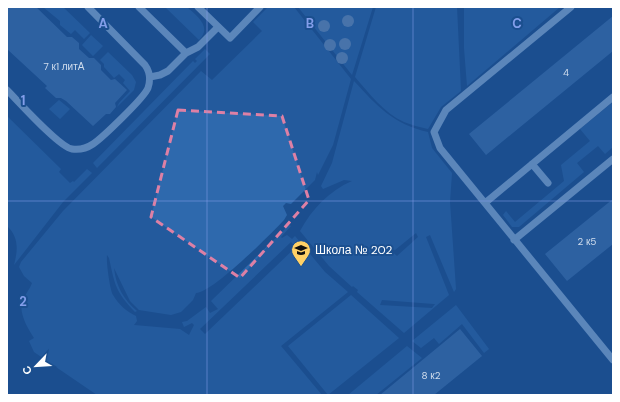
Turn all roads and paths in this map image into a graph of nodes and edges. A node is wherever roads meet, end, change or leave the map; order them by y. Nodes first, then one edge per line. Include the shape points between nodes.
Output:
1 (88, 7) edge
2 (139, 7) edge
3 (198, 7) edge
4 (260, 7) edge
5 (571, 7) edge
6 (218, 27) junction
7 (186, 53) junction
8 (150, 77) junction
9 (7, 90) edge
10 (613, 97) edge
11 (613, 158) edge
12 (532, 164) junction
13 (548, 183) dead end
14 (485, 204) junction
15 (514, 240) junction
16 (613, 360) edge

1 - 8 lane via 145,65
2 - 7 lane
3 - 6 lane
4 - 6 lane via 230,38
5 - 14 lane via 446,110 436,126 434,132 440,148
6 - 7 lane via 198,47
7 - 8 lane via 168,71
8 - 9 lane via 148,89 100,139 83,148 72,149 61,144
10 - 12 lane
11 - 15 lane
12 - 13 lane
12 - 14 lane
14 - 15 lane
15 - 16 lane

